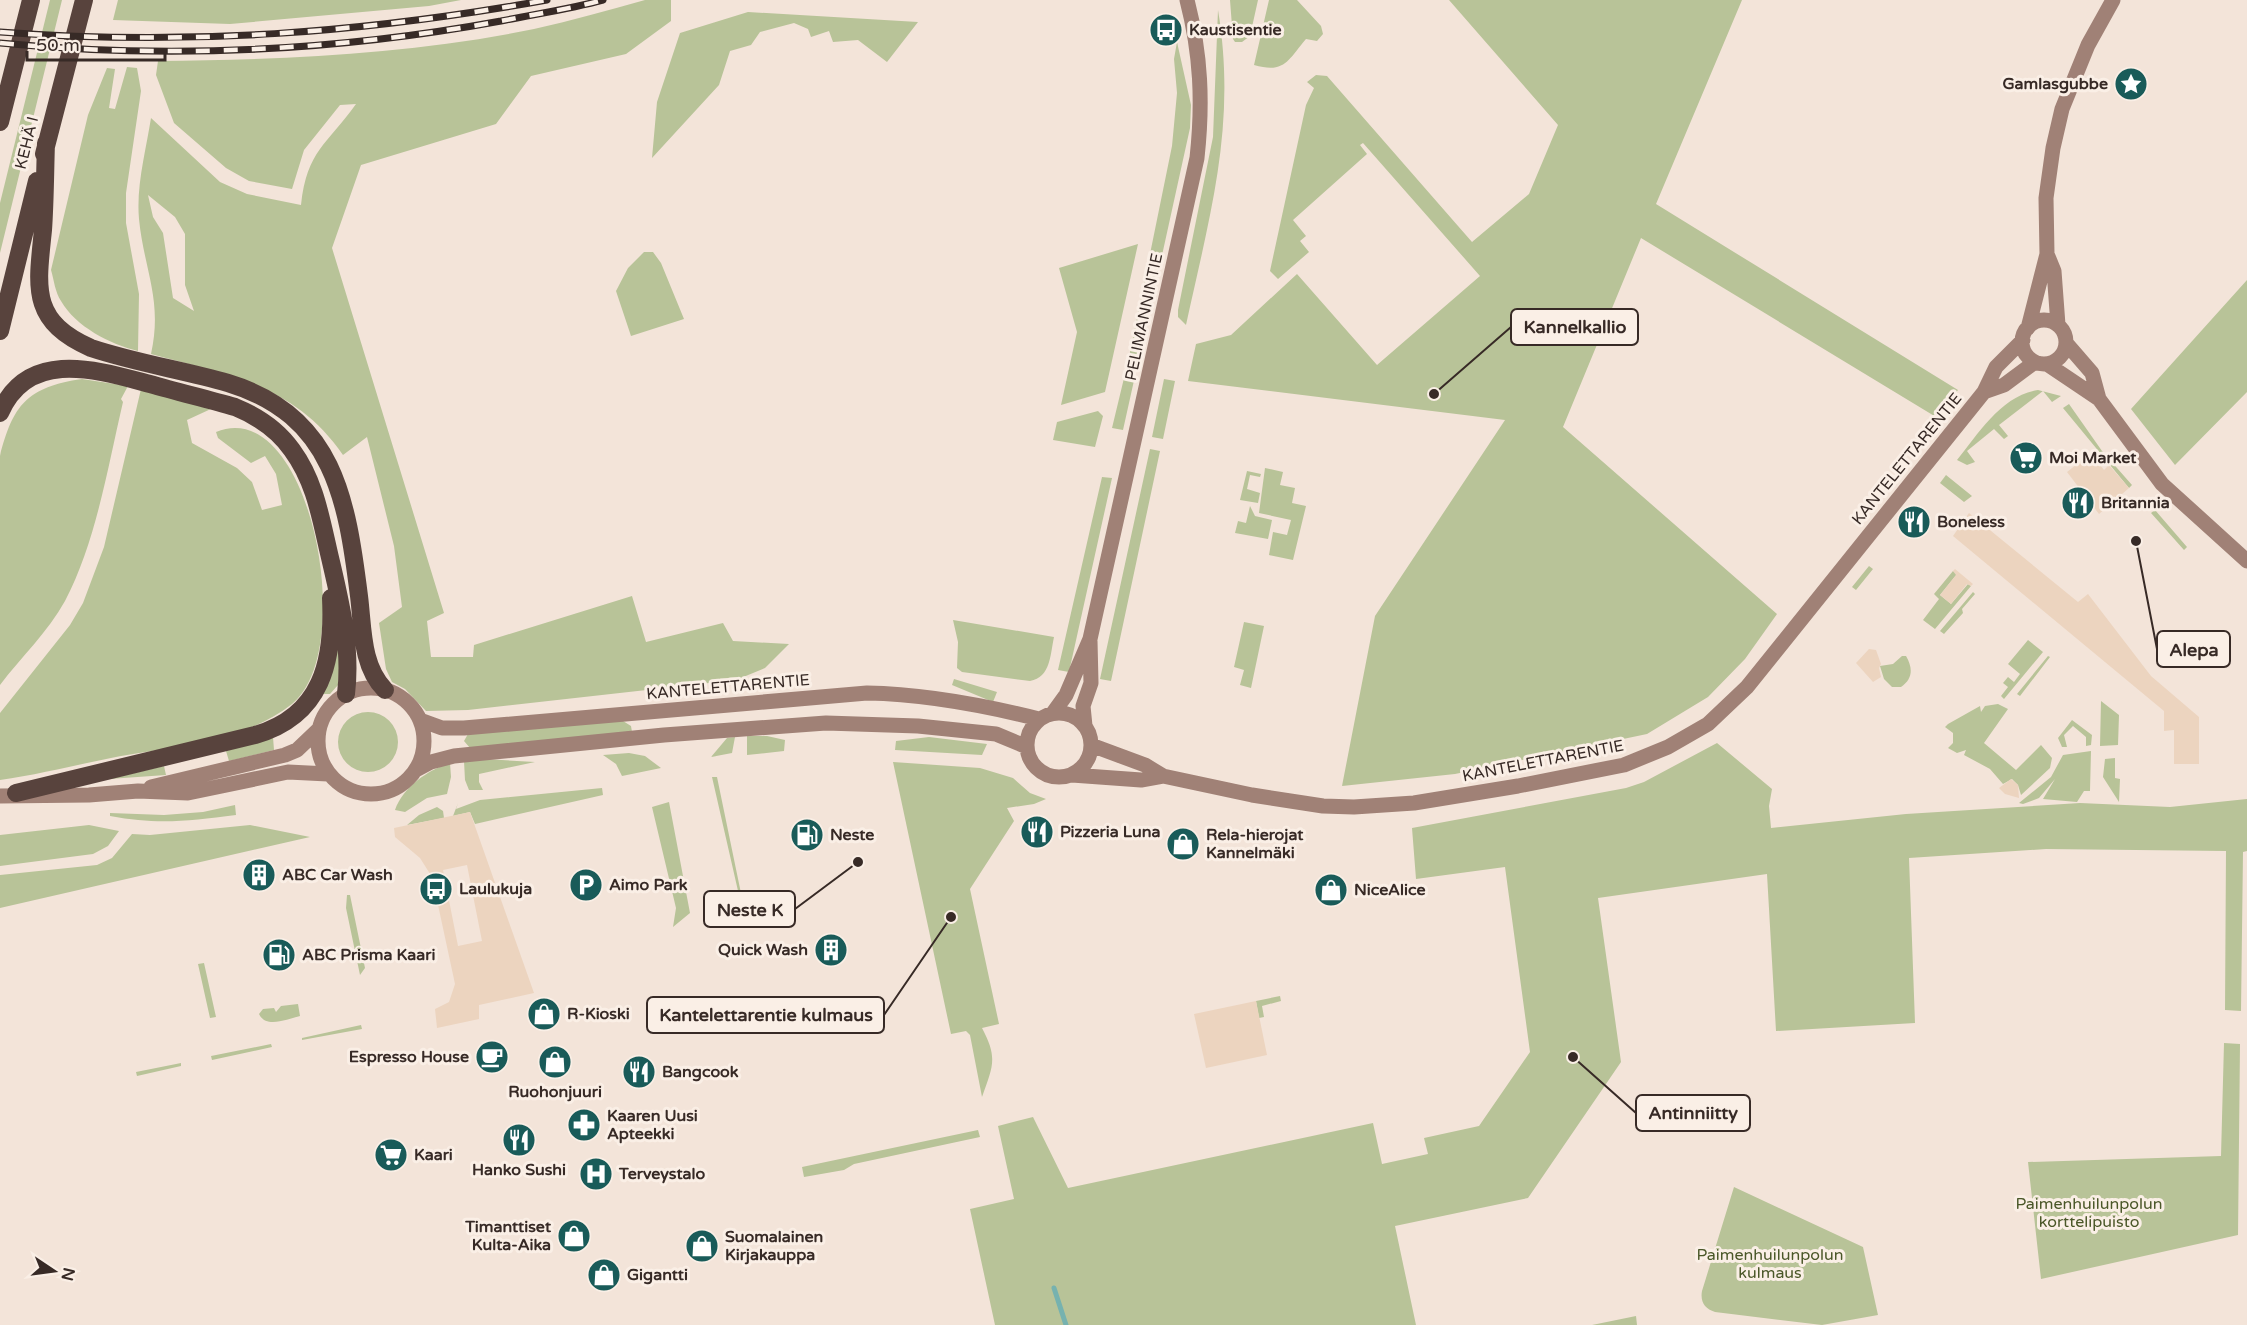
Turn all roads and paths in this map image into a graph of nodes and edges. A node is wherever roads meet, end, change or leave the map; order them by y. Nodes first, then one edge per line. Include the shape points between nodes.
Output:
1 (31, 0) edge
2 (84, 0) edge
3 (1187, 0) edge
4 (2113, 0) edge
5 (0, 122) edge
6 (46, 143) junction
7 (2047, 254) junction
8 (2058, 326) junction
9 (0, 331) edge
10 (2025, 334) junction
11 (2066, 343) junction
12 (2041, 363) junction
13 (1984, 392) junction
14 (2099, 399) junction
15 (0, 413) edge
16 (328, 549) junction
17 (2247, 561) edge
18 (1090, 639) junction
19 (385, 690) junction
20 (346, 694) junction
21 (1046, 716) junction
22 (420, 720) junction
23 (1085, 726) junction
24 (318, 730) junction
25 (1091, 745) junction
26 (1027, 747) junction
27 (416, 770) junction
28 (328, 774) junction
29 (1072, 775) junction
30 (1163, 776) junction
31 (138, 791) junction
32 (6, 795) edge

1 - 5 highway, KEHÄ I
2 - 6 highway, KEHÄ I
3 - 18 main road, PELIMANNINTIE via 1200,63 1202,95 1197,158
4 - 7 main road via 2088,45 2062,110 2046,198
6 - 9 highway, KEHÄ I
6 - 19 highway via 38,267 39,296 48,317 72,339 91,348 262,396 287,413 311,438 328,462 342,494 354,550 366,655 374,679
7 - 8 main road via 2054,271
7 - 10 main road
8 - 10 main road via 2046,321
8 - 11 main road
10 - 12 main road via 2025,353
10 - 13 main road, KANTELETTARENTIE via 1996,367
11 - 12 main road via 2062,354
11 - 14 main road via 2092,373
12 - 13 main road, KANTELETTARENTIE
12 - 14 main road
13 - 30 main road, KANTELETTARENTIE via 1747,687 1708,724 1668,747 1624,765 1518,786 1414,803 1354,807 1252,795
14 - 17 main road via 2162,484
15 - 16 highway via 10,394 27,379 39,373 77,368 243,410 274,430 292,450 321,511
16 - 20 highway via 342,601
16 - 32 highway via 332,615 328,657 316,690 293,718 263,732
18 - 21 main road, PELIMANNINTIE via 1066,695
18 - 23 main road, PELIMANNINTIE via 1091,683 1083,706
19 - 20 main road via 365,688
19 - 22 main road via 405,701
20 - 24 main road via 328,709
21 - 22 main road, KANTELETTARENTIE via 920,696 867,693 464,728 442,728
21 - 23 main road via 1071,715
21 - 26 main road via 1029,732
22 - 27 main road via 424,745
23 - 25 main road
24 - 28 main road via 318,753
24 - 31 main road via 297,750 285,755
25 - 29 main road via 1086,762
25 - 30 main road, KANTELETTARENTIE
26 - 27 main road via 996,734 826,723 454,756
26 - 29 main road via 1034,766 1042,773
27 - 28 main road via 393,790 367,795 343,788
28 - 31 main road via 288,772 188,793
29 - 30 main road, KANTELETTARENTIE via 1140,780
31 - 32 main road

